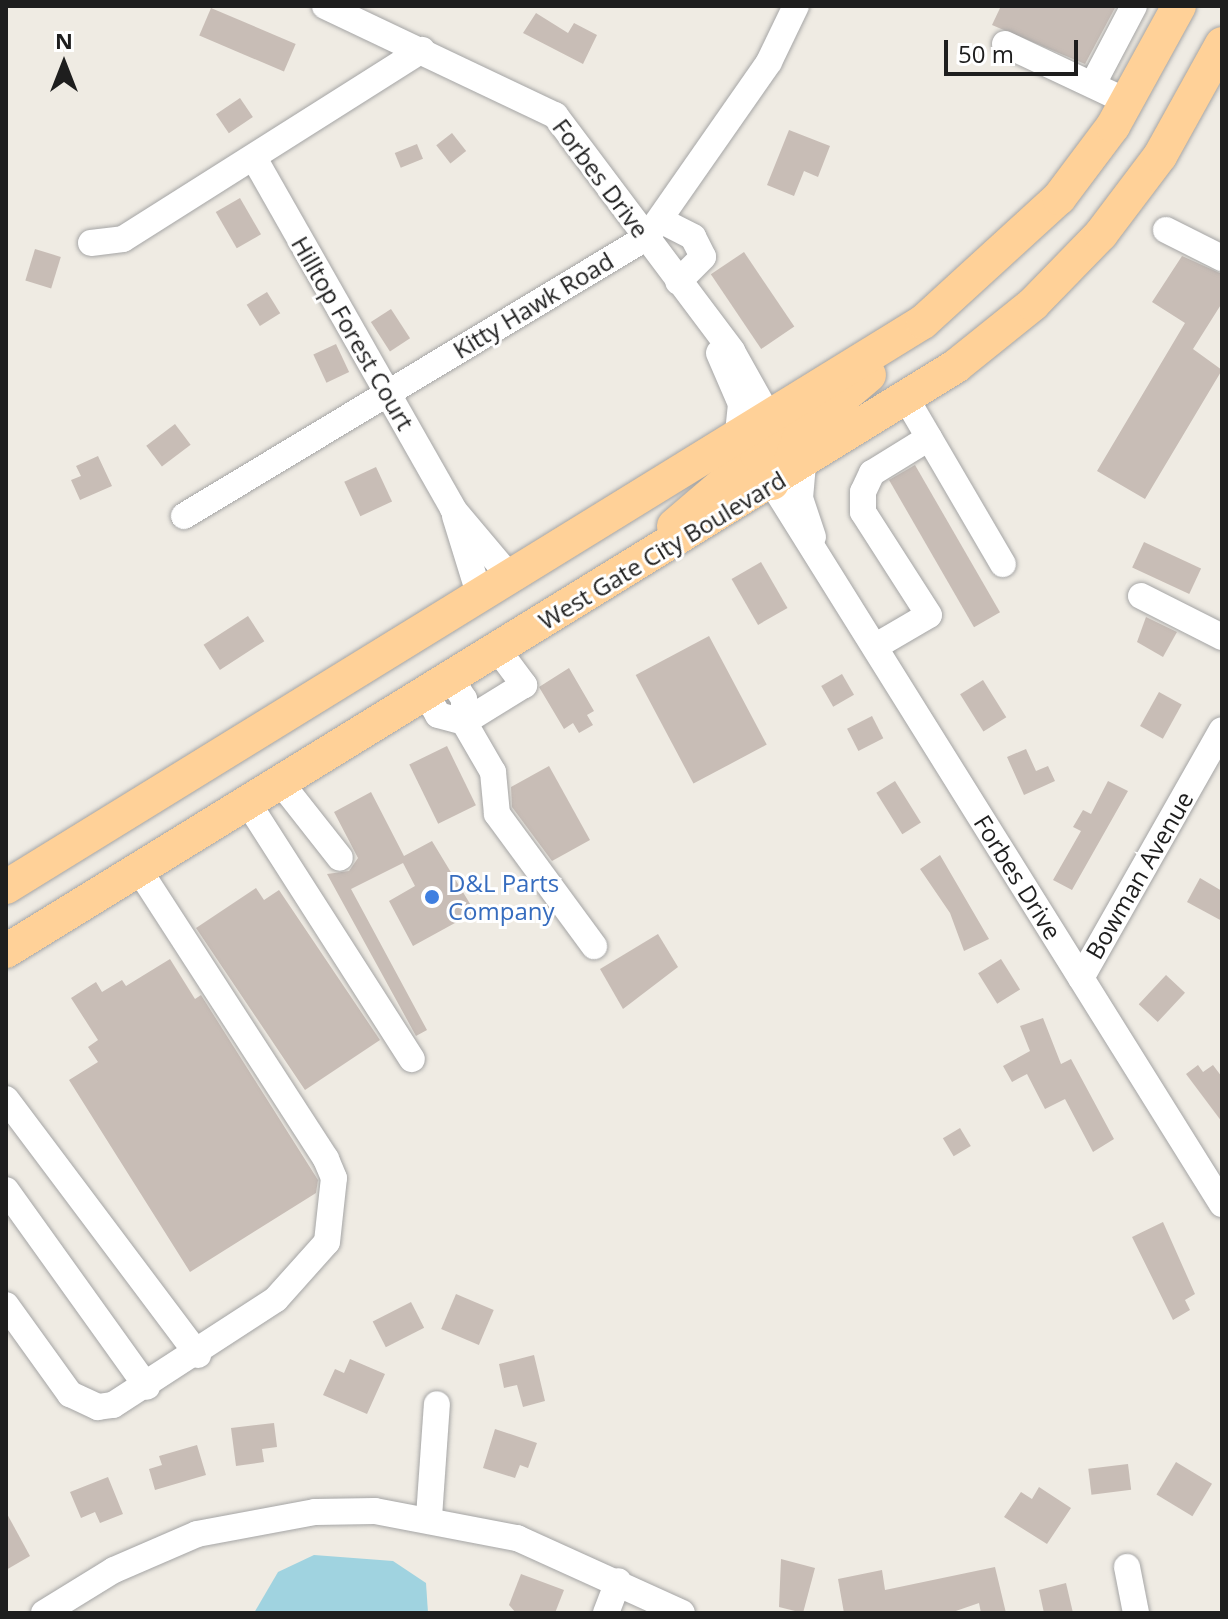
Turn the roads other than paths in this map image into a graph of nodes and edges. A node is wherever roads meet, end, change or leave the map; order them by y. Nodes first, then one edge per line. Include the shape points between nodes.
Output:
1 (325, 6) edge
2 (796, 6) edge
3 (1134, 6) edge
4 (1179, 6) edge
5 (1005, 44) dead end
6 (1222, 44) edge
7 (422, 50) junction
8 (1093, 84) junction
9 (1128, 102) junction
10 (254, 158) junction
11 (655, 229) junction
12 (1166, 230) dead end
13 (91, 243) dead end
14 (1222, 258) edge
15 (678, 282) junction
16 (923, 322) junction
17 (712, 330) junction
18 (387, 392) junction
19 (907, 400) junction
20 (770, 419) junction
21 (929, 438) junction
22 (737, 440) junction
23 (803, 464) junction
24 (772, 483) junction
25 (453, 509) junction
26 (184, 516) dead end
27 (815, 549) junction
28 (1003, 564) dead end
29 (617, 577) junction
30 (511, 578) junction
31 (1141, 596) dead end
32 (480, 597) junction
33 (1222, 637) edge
34 (876, 646) junction
35 (498, 650) junction
36 (439, 687) junction
37 (464, 722) junction
38 (1222, 730) edge
39 (281, 783) junction
40 (248, 803) junction
41 (340, 858) dead end
42 (139, 870) junction
43 (6, 887) edge
44 (594, 946) dead end
45 (6, 951) edge
46 (1081, 978) junction
47 (412, 1059) dead end
48 (6, 1099) edge
49 (6, 1190) edge
50 (1222, 1204) edge
51 (6, 1305) edge
52 (198, 1355) junction
53 (147, 1387) junction
54 (437, 1404) dead end
55 (429, 1517) junction
56 (1127, 1567) dead end
57 (618, 1581) junction
58 (44, 1613) edge
59 (606, 1613) edge
60 (682, 1613) edge
61 (1136, 1613) edge

1 - 7 street, Forbes Drive
2 - 11 street, Kitty Hawk Road via 769,62
3 - 8 street
4 - 9 main road
5 - 8 street
6 - 19 main road, West Gate City Boulevard via 1160,156 1101,234 1033,304
7 - 10 street
7 - 11 street, Forbes Drive via 555,115
8 - 9 street
9 - 16 main road via 1049,209
10 - 13 street via 123,239
10 - 18 street, Hilltop Forest Court
11 - 15 street, Forbes Drive
11 - 15 street via 693,237 703,257
11 - 18 street, Kitty Hawk Road
12 - 14 street
15 - 17 street, Forbes Drive
16 - 20 main road
16 - 24 main road via 789,443
17 - 20 street, Forbes Drive via 764,397
17 - 22 street, Forbes Drive via 741,404
18 - 25 street, Hilltop Forest Court
18 - 26 street, Kitty Hawk Road
19 - 21 street
19 - 23 main road, West Gate City Boulevard
20 - 22 main road
20 - 29 main road via 749,463
21 - 28 street
21 - 34 street via 872,473 863,492 863,512 929,615
22 - 30 main road
23 - 24 main road, West Gate City Boulevard
23 - 27 street, Forbes Drive via 800,498
24 - 27 street, Forbes Drive via 797,533
24 - 29 main road, West Gate City Boulevard
25 - 30 street, Hilltop Forest Court
25 - 32 street, Hilltop Forest Court
27 - 34 street, Forbes Drive
29 - 35 main road, West Gate City Boulevard
30 - 32 main road
31 - 33 street
32 - 43 main road
34 - 46 street, Forbes Drive
35 - 36 main road, West Gate City Boulevard
35 - 37 street via 524,685
36 - 37 street via 438,715
36 - 39 main road, West Gate City Boulevard
37 - 44 street via 493,772 497,814
38 - 46 street, Bowman Avenue
39 - 40 main road, West Gate City Boulevard
39 - 41 street
40 - 42 main road, West Gate City Boulevard
40 - 47 street
42 - 45 main road, West Gate City Boulevard
42 - 52 street via 334,1178 327,1242 276,1299
46 - 50 street, Forbes Drive
48 - 52 street
49 - 53 street
51 - 53 street via 82,1403 113,1405
52 - 53 street
54 - 55 street
55 - 57 street via 517,1538
55 - 58 street via 375,1511 256,1520 168,1544
56 - 61 street
57 - 59 street
57 - 60 street

